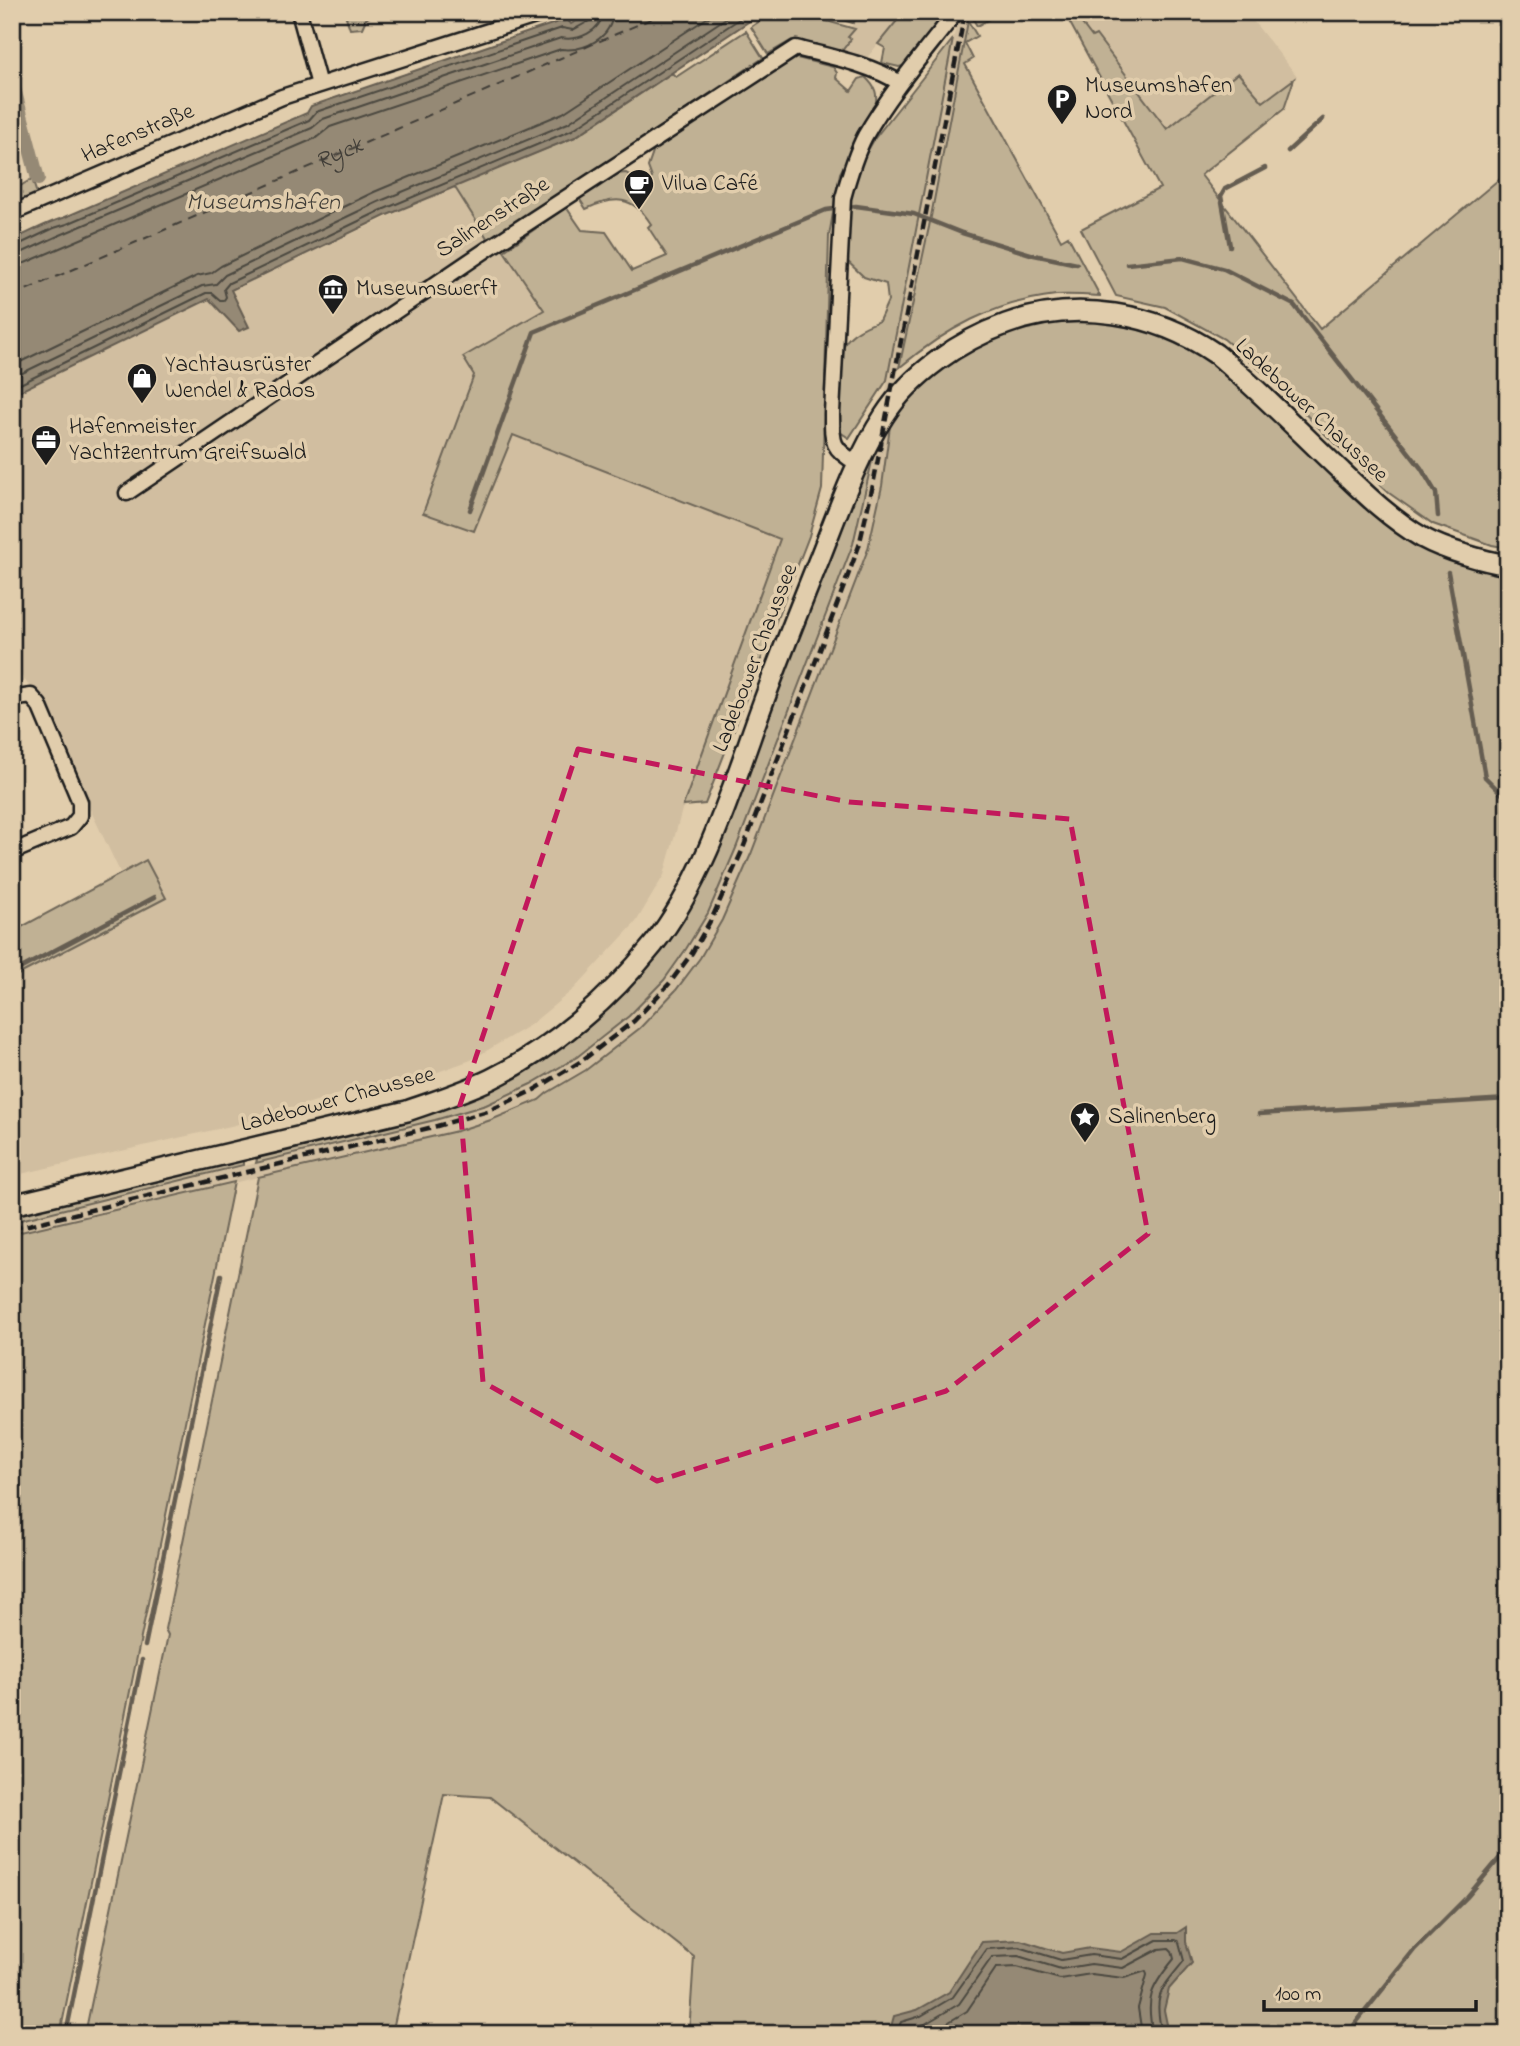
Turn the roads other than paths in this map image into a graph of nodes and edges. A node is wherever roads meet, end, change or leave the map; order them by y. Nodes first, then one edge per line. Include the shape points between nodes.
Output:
1 (299, 12) edge
2 (548, 12) edge
3 (956, 12) edge
4 (901, 83) junction
5 (319, 85) junction
6 (12, 214) edge
7 (857, 463) junction
8 (127, 493) dead end
9 (1508, 565) edge
10 (12, 704) edge
11 (12, 852) edge
12 (12, 1205) edge

1 - 5 street
2 - 5 street, Hafenstraße
3 - 4 street
4 - 7 street via 865,137 843,198 832,438 838,450
4 - 8 street, Salinenstraße via 796,48 489,248
5 - 6 street, Hafenstraße
7 - 9 street, Ladebower Chaussee via 885,413 928,367 957,346 1046,313 1115,313 1141,318 1216,354 1379,508 1425,539 1486,562
7 - 12 street, Ladebower Chaussee via 735,783 685,897 655,943 582,1018 545,1047 487,1081 407,1111
10 - 11 street via 31,696 42,709 80,802 80,816 71,827

